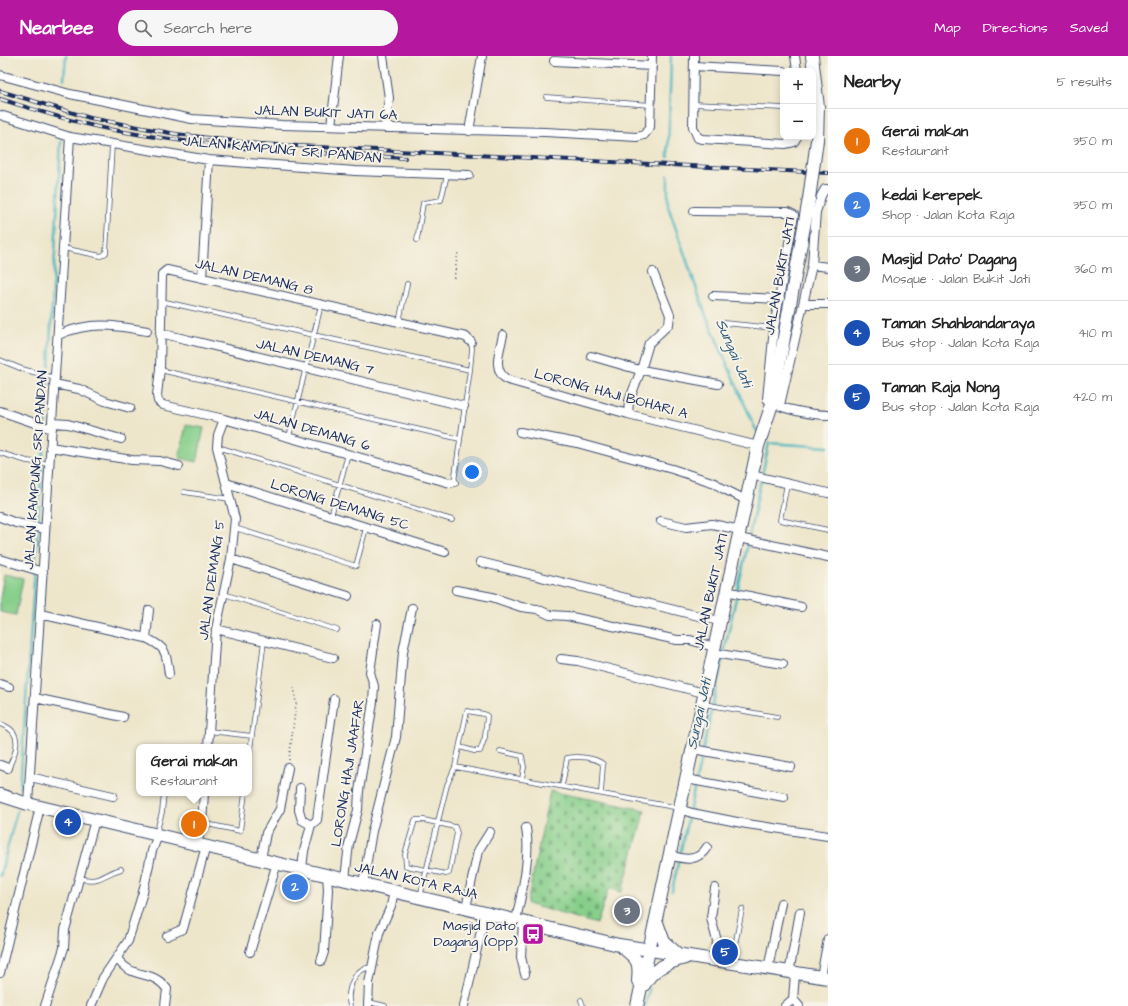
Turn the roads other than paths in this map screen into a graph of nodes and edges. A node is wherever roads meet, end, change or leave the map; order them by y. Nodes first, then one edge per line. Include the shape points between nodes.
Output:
1 (339, 56) edge
2 (383, 56) edge
3 (482, 56) edge
4 (652, 56) edge
5 (694, 56) edge
6 (795, 56) edge
7 (812, 56) edge
8 (554, 61) dead end
9 (652, 66) junction
10 (694, 66) junction
11 (797, 68) edge
12 (780, 71) edge
13 (0, 75) edge
14 (546, 97) dead end
15 (693, 104) junction
16 (651, 105) junction
17 (780, 108) edge
18 (0, 115) edge
19 (330, 126) junction
20 (385, 128) junction
21 (469, 131) junction
22 (70, 137) junction
23 (795, 140) edge
24 (112, 144) junction
25 (208, 160) junction
26 (447, 174) junction
27 (469, 175) dead end
28 (828, 189) edge
29 (694, 211) dead end
30 (417, 240) dead end
31 (63, 248) junction
32 (812, 265) junction
33 (828, 267) edge
34 (653, 272) dead end
35 (202, 278) junction
36 (407, 284) dead end
37 (713, 296) dead end
38 (780, 299) junction
39 (161, 300) junction
40 (804, 304) junction
41 (828, 304) edge
42 (321, 305) junction
43 (399, 322) junction
44 (724, 323) dead end
45 (774, 328) junction
46 (147, 331) dead end
47 (160, 333) junction
48 (503, 334) dead end
49 (58, 335) junction
50 (314, 335) junction
51 (471, 342) joint
52 (591, 356) dead end
53 (0, 360) edge
54 (306, 367) junction
55 (160, 369) junction
56 (470, 370) junction
57 (641, 370) junction
58 (55, 381) junction
59 (718, 384) dead end
60 (298, 401) junction
61 (776, 404) junction
62 (163, 405) joint
63 (464, 406) junction
64 (130, 408) dead end
65 (0, 411) edge
66 (628, 414) junction
67 (828, 415) edge
68 (224, 419) junction
69 (52, 426) junction
70 (520, 432) dead end
71 (289, 437) junction
72 (460, 438) junction
73 (121, 439) dead end
74 (758, 444) junction
75 (50, 447) junction
76 (217, 447) junction
77 (0, 453) edge
78 (348, 454) junction
79 (49, 464) junction
80 (179, 466) dead end
81 (755, 476) junction
82 (454, 482) joint
83 (226, 483) junction
84 (787, 484) junction
85 (340, 485) junction
86 (184, 492) dead end
87 (828, 493) edge
88 (230, 499) junction
89 (746, 500) junction
90 (331, 516) junction
91 (0, 517) edge
92 (452, 520) dead end
93 (661, 520) dead end
94 (366, 527) junction
95 (234, 528) junction
96 (40, 529) junction
97 (828, 530) edge
98 (740, 534) junction
99 (445, 552) dead end
100 (828, 557) edge
101 (0, 559) edge
102 (231, 559) junction
103 (480, 562) dead end
104 (38, 570) junction
105 (456, 590) dead end
106 (733, 593) junction
107 (224, 594) junction
108 (348, 596) dead end
109 (801, 607) dead end
110 (412, 608) dead end
111 (149, 610) dead end
112 (40, 614) junction
113 (719, 621) junction
114 (377, 624) dead end
115 (216, 629) junction
116 (338, 630) dead end
117 (146, 638) junction
118 (264, 641) junction
119 (719, 652) junction
120 (333, 658) dead end
121 (561, 659) dead end
122 (783, 664) dead end
123 (169, 674) dead end
124 (0, 684) edge
125 (9, 687) dead end
126 (35, 698) junction
127 (334, 699) dead end
128 (705, 701) junction
129 (123, 717) dead end
130 (776, 717) dead end
131 (0, 724) edge
132 (210, 731) junction
133 (252, 736) junction
134 (208, 744) edge
135 (251, 744) edge
136 (460, 747) junction
137 (500, 751) dead end
138 (699, 751) junction
139 (4, 766) edge
140 (455, 767) junction
141 (791, 767) dead end
142 (288, 768) road end
143 (30, 777) junction
144 (522, 779) junction
145 (692, 780) junction
146 (562, 786) junction
147 (300, 788) dead end
148 (601, 794) junction
149 (0, 795) edge
150 (113, 796) dead end
151 (164, 796) edge
152 (204, 796) edge
153 (245, 796) edge
154 (784, 797) dead end
155 (34, 805) junction
156 (685, 811) junction
157 (95, 820) junction
158 (202, 823) junction
159 (438, 823) junction
160 (311, 825) junction
161 (526, 828) dead end
162 (490, 832) dead end
163 (157, 834) junction
164 (828, 836) edge
165 (202, 845) junction
166 (707, 847) dead end
167 (677, 857) junction
168 (261, 859) junction
169 (277, 863) junction
170 (121, 869) dead end
171 (302, 869) junction
172 (426, 871) junction
173 (326, 875) junction
174 (79, 878) junction
175 (345, 879) junction
176 (363, 884) junction
177 (715, 888) dead end
178 (394, 891) junction
179 (420, 897) junction
180 (781, 903) dead end
181 (466, 908) junction
182 (742, 909) dead end
183 (483, 912) junction
184 (800, 912) dead end
185 (656, 917) junction
186 (519, 921) junction
187 (167, 936) dead end
188 (828, 939) edge
189 (619, 945) junction
190 (650, 950) junction
191 (250, 952) dead end
192 (683, 956) junction
193 (117, 958) junction
194 (321, 960) dead end
195 (715, 961) junction
196 (731, 963) junction
197 (373, 968) junction
198 (768, 969) junction
199 (0, 973) edge
200 (792, 973) junction
201 (525, 974) dead end
202 (824, 978) edge
203 (638, 998) edge
204 (793, 999) junction
205 (582, 1000) dead end
206 (368, 1004) edge
207 (45, 1006) edge
208 (91, 1006) edge
209 (165, 1006) edge
210 (350, 1006) edge
211 (385, 1006) edge
212 (464, 1006) edge
213 (583, 1006) edge
214 (785, 1006) edge
215 (799, 1006) edge

1 - 19 street
2 - 20 street via 389,98
3 - 21 street
4 - 9 street
5 - 10 street
6 - 11 street
7 - 61 main road, JALAN BUKIT JATI, bridge via 818,107 817,140
8 - 9 street
9 - 16 street
10 - 12 street
10 - 15 street
13 - 19 street, JALAN BUKIT JATI 6A via 70,94 192,119
14 - 16 lane
15 - 17 lane
15 - 23 street via 693,127 695,134 703,140 785,144
16 - 21 street, JALAN BUKIT JATI 6A via 650,127 644,135 637,137
18 - 22 street, JALAN KAMPUNG SRI PANDAN
19 - 20 street, JALAN BUKIT JATI 6A
20 - 21 street, JALAN BUKIT JATI 6A
22 - 24 street, JALAN KAMPUNG SRI PANDAN
22 - 31 street, JALAN KAMPUNG SRI PANDAN
24 - 25 street, JALAN KAMPUNG SRI PANDAN
24 - 31 lane via 106,252 101,256
25 - 26 street, JALAN KAMPUNG SRI PANDAN via 355,171
25 - 35 street
26 - 27 street, JALAN KAMPUNG SRI PANDAN
26 - 30 lane via 441,200 424,204
28 - 32 street via 825,189 821,196 816,212
29 - 38 street via 788,212 794,215
31 - 49 street, JALAN KAMPUNG SRI PANDAN
32 - 33 street
32 - 40 street
34 - 57 street via 670,315 669,324 649,343
35 - 39 street, JALAN DEMANG 8 via 164,271
35 - 42 street, JALAN DEMANG 8
36 - 43 lane
37 - 38 street
38 - 45 street
39 - 47 street, JALAN DEMANG 8
39 - 50 lane
40 - 41 street
40 - 61 street
42 - 43 street, JALAN DEMANG 8
42 - 50 lane
43 - 51 street, JALAN DEMANG 8 via 466,337
44 - 45 lane
45 - 61 street via 766,394 767,399
46 - 49 street via 109,324 73,328
47 - 54 street, JALAN DEMANG 7
47 - 55 street, JALAN DEMANG 8
48 - 66 street, LORONG HAJI BOHARI A via 497,366 502,377
49 - 58 street, JALAN KAMPUNG SRI PANDAN
50 - 54 lane
50 - 56 lane
51 - 56 lane
52 - 57 street
53 - 58 lane
54 - 60 lane
54 - 63 street, JALAN DEMANG 7
55 - 60 lane
55 - 62 street, JALAN DEMANG 8 via 157,395 158,401
56 - 63 lane
57 - 59 street
57 - 66 street via 628,401
58 - 64 street via 79,389 104,402
58 - 69 street, JALAN KAMPUNG SRI PANDAN
60 - 71 lane
60 - 72 lane
61 - 67 street via 813,415
61 - 74 main road, JALAN BUKIT JATI via 762,429
62 - 68 street, JALAN DEMANG 6
63 - 72 lane
65 - 69 street
66 - 74 street, LORONG HAJI BOHARI A
68 - 71 street, JALAN DEMANG 6
68 - 76 street, JALAN DEMANG 5
69 - 73 street via 73,425
69 - 75 street, JALAN KAMPUNG SRI PANDAN
70 - 89 street via 577,443 703,478
71 - 78 street, JALAN DEMANG 6
72 - 82 lane
74 - 81 main road, JALAN BUKIT JATI
75 - 79 street, JALAN KAMPUNG SRI PANDAN
75 - 80 street via 132,460 160,461
76 - 83 street, JALAN DEMANG 5
76 - 85 lane
77 - 79 lane via 26,461
78 - 82 street, JALAN DEMANG 6
78 - 85 lane
79 - 96 street, JALAN KAMPUNG SRI PANDAN
81 - 84 street
81 - 89 main road, JALAN BUKIT JATI
83 - 88 street, JALAN DEMANG 5
83 - 90 street, LORONG DEMANG 5C
84 - 87 street
84 - 97 lane via 780,520
85 - 90 lane
85 - 92 lane
86 - 88 lane
88 - 95 street, JALAN DEMANG 5 via 235,519
89 - 98 main road, JALAN BUKIT JATI
90 - 94 street, LORONG DEMANG 5C
91 - 96 street
93 - 98 street via 686,527 712,524
94 - 95 lane via 356,566
94 - 99 street, LORONG DEMANG 5C
95 - 102 street, JALAN DEMANG 5
96 - 104 street, JALAN KAMPUNG SRI PANDAN
98 - 100 street
98 - 106 main road, JALAN BUKIT JATI
101 - 104 street
102 - 107 street, JALAN DEMANG 5
102 - 108 street
103 - 113 street
104 - 112 street, JALAN KAMPUNG SRI PANDAN
105 - 119 street via 537,609 550,615 567,616 677,640 690,640
106 - 109 street
106 - 113 main road, JALAN BUKIT JATI
107 - 115 street, JALAN DEMANG 5
107 - 116 lane
110 - 176 street via 403,652 396,737 372,832
111 - 117 street
112 - 117 street
112 - 126 street, JALAN KAMPUNG SRI PANDAN
113 - 119 main road, JALAN BUKIT JATI
114 - 175 street, LORONG HAJI JAAFAR via 370,672 374,686 373,702 358,810 348,844
115 - 118 street
115 - 132 street, JALAN DEMANG 5
117 - 123 street via 159,644 166,652
118 - 120 street
118 - 133 lane
119 - 122 street
119 - 128 main road, JALAN BUKIT JATI
121 - 128 street via 578,661
124 - 125 street
126 - 129 street
126 - 143 street, JALAN KAMPUNG SRI PANDAN
127 - 160 street via 317,820
128 - 130 lane via 715,707
128 - 138 main road, JALAN BUKIT JATI
131 - 139 lane via 10,727 16,736 15,755
132 - 133 lane
132 - 134 street, JALAN DEMANG 5
133 - 135 lane
136 - 136 lane via 467,711 488,716 480,751 474,752
136 - 140 lane
137 - 144 lane via 522,756
138 - 141 street
138 - 145 main road, JALAN BUKIT JATI
140 - 144 lane
140 - 159 lane
142 - 168 street via 280,809 266,833
143 - 150 street
143 - 155 street, JALAN KAMPUNG SRI PANDAN
144 - 146 lane
145 - 154 street
145 - 156 main road, JALAN BUKIT JATI
146 - 148 lane
146 - 148 lane via 566,758 573,756 591,759 603,764
147 - 160 street via 299,810 302,820
148 - 156 lane
149 - 155 main road, JALAN KOTA RAJA
151 - 163 lane
152 - 158 street
153 - 158 lane via 240,831
155 - 157 main road, JALAN KOTA RAJA
155 - 199 street, JALAN KAMPUNG SRI PANDAN
156 - 164 street
156 - 167 main road, JALAN BUKIT JATI
157 - 163 main road, JALAN KOTA RAJA
157 - 174 street
158 - 165 street
159 - 172 lane
159 - 172 lane via 455,827 457,834 452,863 449,873 446,874
159 - 172 lane via 415,820 405,854 406,866
160 - 171 street
161 - 186 street via 529,842
162 - 181 street via 478,851
163 - 165 main road, JALAN KOTA RAJA
163 - 193 street via 128,940
165 - 168 main road, JALAN KOTA RAJA
165 - 187 street via 183,929
166 - 167 street via 704,854 698,857
167 - 185 main road, JALAN BUKIT JATI
168 - 169 main road, JALAN KOTA RAJA
169 - 171 main road, JALAN KOTA RAJA
169 - 191 street
170 - 174 lane via 96,880
171 - 173 main road, JALAN KOTA RAJA
172 - 179 lane
173 - 175 main road, JALAN KOTA RAJA
173 - 194 street via 328,890 324,952
174 - 207 street via 65,930 64,948
175 - 176 main road, JALAN KOTA RAJA
176 - 178 main road, JALAN KOTA RAJA
177 - 195 street via 711,918 717,941
178 - 179 main road, JALAN KOTA RAJA
178 - 197 street via 391,906 379,933
179 - 181 main road, JALAN KOTA RAJA
180 - 198 street
181 - 183 main road, JALAN KOTA RAJA
182 - 196 lane
183 - 186 main road, JALAN KOTA RAJA
183 - 212 street via 482,931
184 - 200 street
185 - 190 main road, JALAN BUKIT JATI
185 - 192 main road via 664,942
186 - 189 main road, JALAN KOTA RAJA
186 - 201 street via 521,957
188 - 202 street
189 - 190 main road, JALAN KOTA RAJA
189 - 203 main road via 637,959
190 - 192 main road, JALAN KOTA RAJA
190 - 203 main road, JALAN BUKIT JATI
192 - 195 main road, JALAN KOTA RAJA
192 - 203 main road via 664,964 649,975
193 - 208 street via 100,982
193 - 209 street via 123,968 161,980 167,989
195 - 196 main road, JALAN KOTA RAJA
196 - 198 main road, JALAN KOTA RAJA
197 - 206 street
197 - 210 lane via 360,970 353,981 348,999
198 - 200 main road, JALAN KOTA RAJA
200 - 202 main road, JALAN KOTA RAJA
200 - 204 street
204 - 214 street
204 - 215 street
205 - 213 lane
206 - 211 lane

